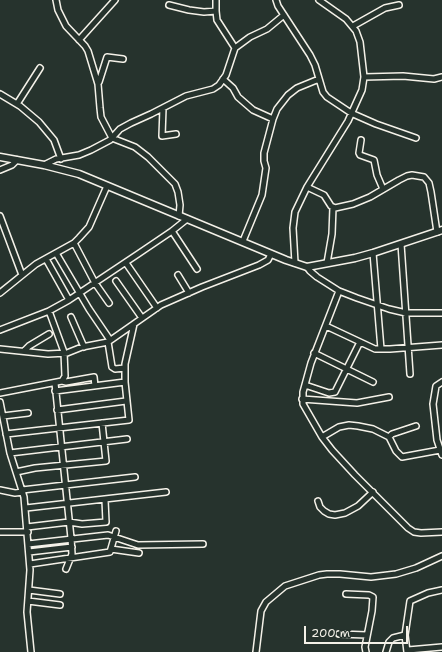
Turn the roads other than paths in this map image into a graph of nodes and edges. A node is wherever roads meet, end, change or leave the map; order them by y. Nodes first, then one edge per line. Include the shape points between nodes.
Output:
1 (56, 0) edge
2 (115, 0) edge
3 (216, 0) edge
4 (276, 0) edge
5 (319, 0) edge
6 (169, 5) dead end
7 (399, 5) dead end
8 (216, 11) junction
9 (284, 15) junction
10 (353, 26) junction
11 (79, 40) junction
12 (235, 48) junction
13 (123, 59) dead end
14 (40, 68) dead end
15 (364, 77) junction
16 (442, 77) edge
17 (223, 79) junction
18 (319, 79) junction
19 (98, 84) junction
20 (0, 94) edge
21 (17, 104) junction
22 (163, 108) junction
23 (351, 113) junction
24 (273, 119) junction
25 (176, 134) dead end
26 (112, 138) junction
27 (416, 138) dead end
28 (361, 140) dead end
29 (0, 157) edge
30 (61, 159) junction
31 (17, 160) junction
32 (44, 165) junction
33 (0, 170) edge
34 (107, 186) junction
35 (307, 187) junction
36 (383, 189) junction
37 (333, 207) junction
38 (0, 216) edge
39 (179, 216) junction
40 (187, 218) junction
41 (172, 231) junction
42 (439, 231) edge
43 (243, 241) junction
44 (74, 243) junction
45 (401, 244) junction
46 (56, 253) junction
47 (373, 253) junction
48 (271, 254) junction
49 (46, 259) junction
50 (126, 263) junction
51 (295, 263) junction
52 (327, 263) junction
53 (307, 267) junction
54 (197, 269) dead end
55 (22, 275) junction
56 (178, 275) dead end
57 (116, 280) dead end
58 (95, 283) junction
59 (339, 291) junction
60 (189, 292) junction
61 (0, 293) edge
62 (80, 293) junction
63 (69, 300) junction
64 (109, 303) dead end
65 (376, 305) junction
66 (157, 308) junction
67 (49, 311) junction
68 (406, 313) junction
69 (442, 314) edge
70 (71, 316) dead end
71 (142, 318) junction
72 (134, 324) junction
73 (326, 326) junction
74 (0, 330) edge
75 (48, 334) dead end
76 (109, 341) junction
77 (360, 342) junction
78 (442, 345) edge
79 (84, 347) junction
80 (408, 348) junction
81 (0, 349) edge
82 (381, 349) junction
83 (24, 351) junction
84 (64, 352) junction
85 (314, 353) junction
86 (125, 368) junction
87 (346, 370) junction
88 (410, 374) dead end
89 (62, 381) junction
90 (125, 382) junction
91 (373, 382) dead end
92 (442, 382) edge
93 (55, 383) junction
94 (305, 385) junction
95 (95, 386) junction
96 (56, 391) junction
97 (0, 394) edge
98 (389, 397) dead end
99 (302, 399) junction
100 (126, 401) junction
101 (0, 402) edge
102 (57, 410) junction
103 (28, 413) dead end
104 (3, 416) junction
105 (102, 423) junction
106 (416, 426) dead end
107 (59, 428) junction
108 (6, 434) junction
109 (322, 437) junction
110 (389, 437) junction
111 (127, 439) dead end
112 (104, 442) junction
113 (61, 447) junction
114 (10, 453) junction
115 (441, 453) edge
116 (63, 465) junction
117 (16, 472) junction
118 (135, 477) dead end
119 (65, 484) junction
120 (0, 490) edge
121 (23, 491) junction
122 (166, 492) dead end
123 (373, 492) junction
124 (104, 500) junction
125 (318, 501) dead end
126 (67, 502) junction
127 (26, 508) junction
128 (69, 522) junction
129 (28, 530) junction
130 (116, 531) dead end
131 (0, 532) edge
132 (442, 532) edge
133 (114, 537) junction
134 (71, 538) junction
135 (28, 544) junction
136 (203, 544) dead end
137 (72, 547) junction
138 (111, 548) junction
139 (29, 552) junction
140 (139, 553) dead end
141 (442, 556) edge
142 (71, 558) junction
143 (30, 564) junction
144 (66, 569) dead end
145 (29, 590) junction
146 (442, 590) edge
147 (60, 594) dead end
148 (346, 594) dead end
149 (28, 600) junction
150 (60, 605) dead end
151 (339, 634) dead end
152 (368, 635) junction
153 (406, 635) junction
154 (442, 647) edge
155 (408, 651) edge
156 (31, 652) edge
157 (256, 652) edge
158 (366, 652) edge
159 (386, 652) edge

1 - 11 street via 66,26
2 - 11 street
3 - 8 street
4 - 9 street
5 - 10 street
6 - 8 street via 204,12
7 - 10 street via 385,8
8 - 12 street via 219,24
9 - 12 street via 267,29
9 - 18 street via 310,55
10 - 15 street via 360,42
11 - 19 street via 88,51
12 - 17 street
13 - 19 street via 107,57
14 - 21 street
15 - 16 street via 403,76 434,80
15 - 23 street via 362,90
17 - 22 street via 213,89 186,96
17 - 24 street via 233,88 238,98 253,110
18 - 23 street via 327,97
18 - 24 street via 297,88 288,95
19 - 26 street via 101,117
20 - 21 street
21 - 30 street via 51,135
22 - 25 street via 162,136
22 - 26 street via 124,127
23 - 27 street
23 - 35 street
24 - 43 street via 264,153 266,168 262,195
26 - 30 street via 79,155
26 - 39 street via 135,147 175,184 180,205
28 - 36 street via 359,153 374,160
29 - 31 main road
30 - 32 street
31 - 32 main road
31 - 33 street
32 - 34 main road via 79,174
34 - 39 main road
34 - 44 street via 89,227
35 - 37 street via 324,195
35 - 51 street via 293,219
36 - 37 street via 353,204
36 - 42 street via 412,175 424,177 429,183
37 - 52 street
38 - 55 street
39 - 40 main road
40 - 41 street
40 - 43 main road
41 - 50 street
41 - 54 street
42 - 45 main road
43 - 48 main road
44 - 46 street
44 - 58 street
45 - 47 main road
45 - 68 street
46 - 49 street
46 - 62 street
47 - 52 main road
47 - 65 street
48 - 51 main road
48 - 60 street via 268,260 259,265
49 - 55 street
49 - 63 street
50 - 58 street
50 - 66 street
51 - 53 main road
52 - 53 main road
53 - 59 street
55 - 61 street
56 - 60 street
57 - 71 street
58 - 62 street
58 - 64 street
59 - 65 street
59 - 73 street
60 - 66 street
62 - 63 street
62 - 76 street
63 - 67 street
65 - 68 street
65 - 82 street
66 - 71 street
67 - 74 street
67 - 84 street
68 - 69 street
68 - 80 street
70 - 79 street
71 - 72 street
72 - 76 street
72 - 86 street
73 - 77 street
73 - 85 street
75 - 83 street
76 - 79 street
76 - 86 street via 112,367
77 - 82 street
77 - 87 street
78 - 80 street
79 - 84 street via 69,353
80 - 82 street
80 - 88 street
81 - 83 street
83 - 84 street via 48,354
84 - 89 street via 65,376
85 - 87 street
85 - 94 street
86 - 90 street
87 - 91 street
87 - 94 street via 335,392 330,393
89 - 93 street
89 - 95 street via 94,377
90 - 95 street
90 - 100 street
92 - 115 street via 436,386 433,404
93 - 96 street
93 - 97 street
94 - 99 street
95 - 96 street
96 - 102 street
98 - 99 street via 357,403
99 - 109 street
100 - 102 street
100 - 105 street via 128,420
101 - 104 street
102 - 107 street
103 - 104 street
104 - 108 street
105 - 107 street
105 - 112 street
106 - 110 street
107 - 108 street
107 - 113 street
108 - 114 street
109 - 110 street via 332,430 349,426 373,429
109 - 123 street
110 - 115 street via 402,457
111 - 112 street
112 - 113 street
112 - 116 street via 106,461
113 - 114 street
113 - 116 street
114 - 117 street
116 - 117 street
116 - 119 street
117 - 121 street
118 - 119 street
119 - 121 street
119 - 126 street
120 - 121 street via 15,493
121 - 127 street
122 - 124 street
123 - 125 street via 358,506 335,515 324,511
123 - 132 street via 414,532
124 - 126 street
124 - 128 street via 106,522
126 - 127 street
126 - 128 street
127 - 129 street
128 - 129 street
128 - 134 street
129 - 131 street
129 - 135 street
130 - 133 street
133 - 134 street via 108,534
133 - 136 street via 143,545
133 - 138 street
134 - 135 street
134 - 137 street
135 - 139 street
137 - 139 street
137 - 142 street
138 - 140 street
138 - 142 street via 108,552
139 - 143 street
141 - 157 street via 396,574 371,577 327,574 285,586 266,602 261,611
142 - 143 street
142 - 144 street
143 - 145 street
145 - 147 street
145 - 149 street
146 - 153 street via 410,601
148 - 152 street via 373,597
149 - 150 street
149 - 156 street
151 - 152 street
152 - 158 street
153 - 155 street
153 - 159 street via 393,638
154 - 155 street

